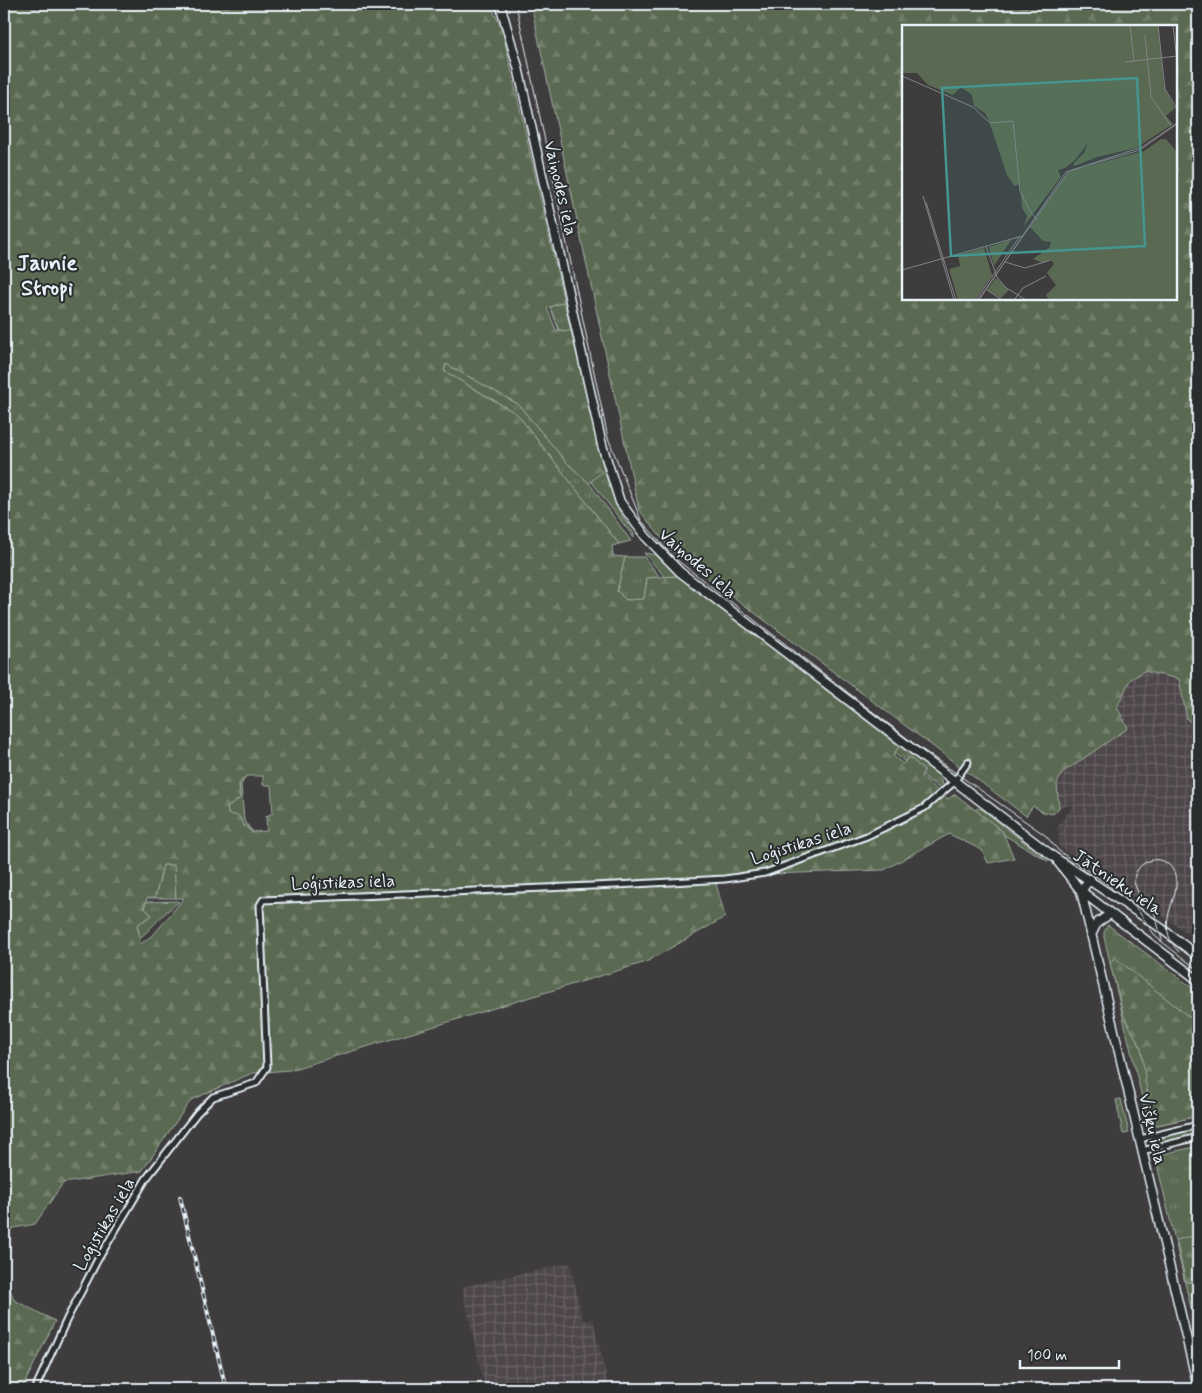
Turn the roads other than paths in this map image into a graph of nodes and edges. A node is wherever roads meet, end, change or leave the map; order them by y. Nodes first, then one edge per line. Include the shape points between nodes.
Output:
1 (500, 4) edge
2 (968, 762) dead end
3 (954, 782) junction
4 (1054, 857) junction
5 (1090, 879) junction
6 (1081, 891) junction
7 (1110, 914) junction
8 (1091, 935) junction
9 (1198, 956) edge
10 (1198, 980) edge
11 (1198, 1125) edge
12 (1198, 1137) edge
13 (1140, 1139) junction
14 (1142, 1151) junction
15 (1198, 1387) edge
16 (35, 1389) edge

1 - 3 street, Vaiņodes iela via 518,66 602,445 620,502 646,537 680,572
2 - 3 street, Loģistikas iela
3 - 4 street, Vaiņodes iela
3 - 16 street, Loģistikas iela via 924,808 867,836 764,873 656,883 263,900 260,905 267,1067 256,1083 213,1097 196,1113 146,1179 97,1261
4 - 5 street, Jātnieku iela
4 - 6 street, Jātnieku iela
5 - 6 street
5 - 9 street, Jātnieku iela
6 - 7 street, Jātnieku iela
6 - 8 street, Višķu iela
7 - 8 street via 1097,923
7 - 10 street, Jātnieku iela
8 - 13 street, Višķu iela
11 - 13 street
12 - 14 street
13 - 14 street, Višķu iela
14 - 15 street, Višķu iela

